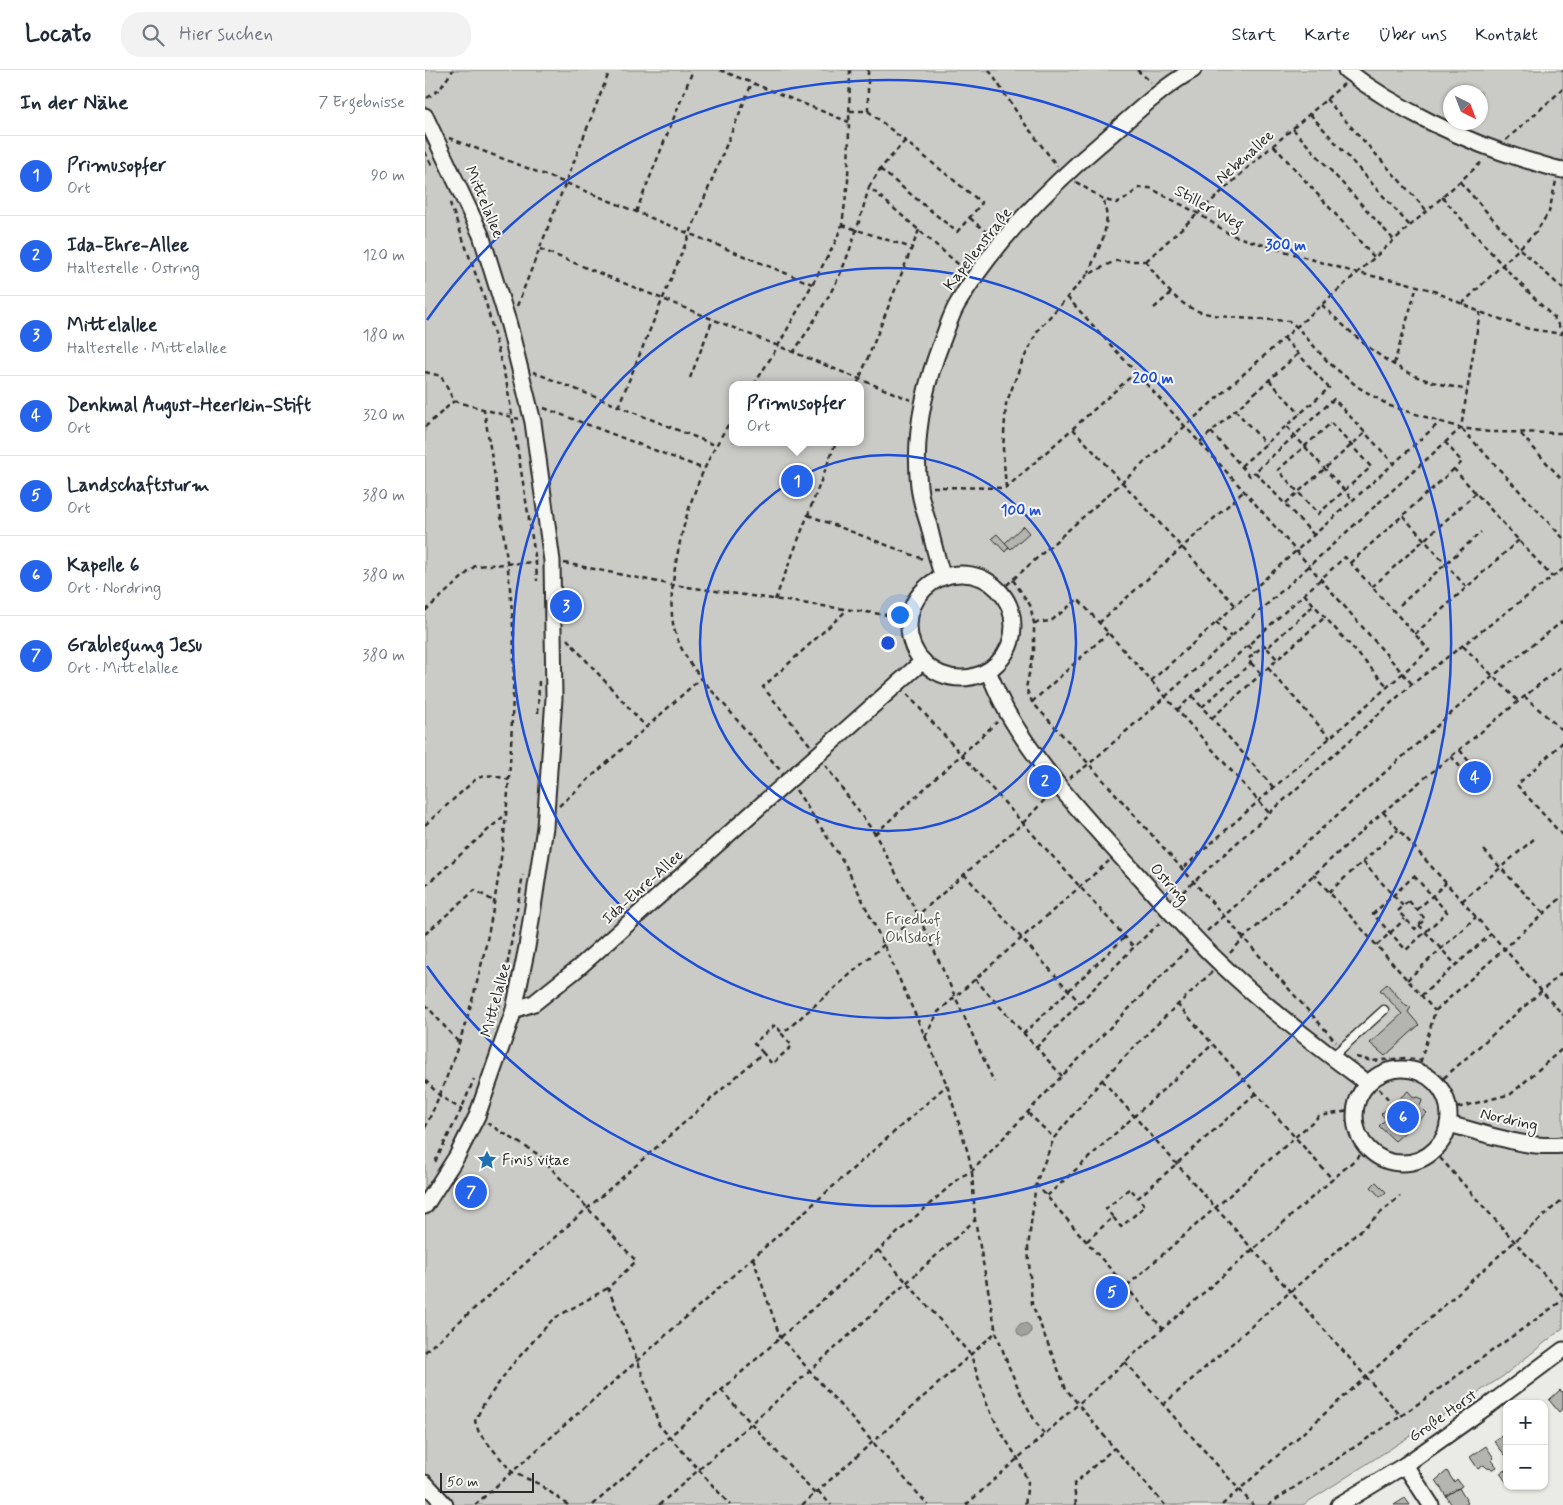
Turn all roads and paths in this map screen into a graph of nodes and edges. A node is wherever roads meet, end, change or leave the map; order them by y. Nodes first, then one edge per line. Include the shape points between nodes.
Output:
1 (453, 70) edge
2 (611, 70) edge
3 (693, 70) edge
4 (720, 70) edge
5 (850, 70) edge
6 (868, 70) edge
7 (989, 70) edge
8 (1137, 70) edge
9 (1193, 70) edge
10 (1142, 71) edge
11 (1350, 73) edge
12 (751, 83) junction
13 (1563, 89) edge
14 (1162, 92) junction
15 (427, 98) dead end
16 (1327, 99) junction
17 (850, 111) junction
18 (868, 111) junction
19 (1310, 114) junction
20 (425, 116) edge
21 (849, 122) junction
22 (1293, 129) junction
23 (433, 132) junction
24 (905, 141) junction
25 (1274, 146) junction
26 (1494, 150) junction
27 (425, 152) edge
28 (434, 169) dead end
29 (880, 169) junction
30 (1560, 170) edge
31 (1064, 175) junction
32 (1459, 182) junction
33 (566, 183) junction
34 (869, 186) junction
35 (447, 195) dead end
36 (1442, 197) junction
37 (1104, 200) junction
38 (1427, 211) junction
39 (636, 212) junction
40 (1199, 214) junction
41 (970, 218) junction
42 (842, 225) junction
43 (1410, 226) junction
44 (919, 230) junction
45 (857, 231) junction
46 (689, 234) junction
47 (1394, 240) junction
48 (1000, 244) junction
49 (912, 248) junction
50 (540, 249) junction
51 (1520, 249) junction
52 (1374, 258) junction
53 (1146, 261) junction
54 (1503, 266) junction
55 (1357, 273) junction
56 (1087, 275) junction
57 (974, 278) junction
58 (812, 284) junction
59 (1417, 286) junction
60 (1563, 289) edge
61 (1171, 293) junction
62 (1067, 297) junction
63 (664, 299) junction
64 (1322, 304) junction
65 (1462, 304) junction
66 (1154, 308) dead end
67 (1480, 312) junction
68 (713, 320) junction
69 (509, 325) junction
70 (1297, 326) junction
71 (1563, 334) edge
72 (1284, 338) junction
73 (778, 346) junction
74 (793, 352) junction
75 (1299, 353) junction
76 (1394, 364) junction
77 (519, 366) junction
78 (425, 372) edge
79 (1135, 373) junction
80 (690, 378) dead end
81 (859, 379) junction
82 (1269, 380) junction
83 (756, 381) edge
84 (864, 381) edge
85 (864, 381) edge
86 (1467, 390) junction
87 (454, 401) junction
88 (528, 402) junction
89 (923, 405) junction
90 (618, 407) junction
91 (484, 410) junction
92 (1235, 410) junction
93 (1300, 414) junction
94 (513, 417) junction
95 (533, 422) junction
96 (729, 422) edge
97 (1440, 422) junction
98 (1286, 426) junction
99 (425, 427) edge
100 (1185, 427) junction
101 (1461, 428) junction
102 (1073, 429) junction
103 (1211, 432) junction
104 (1365, 433) junction
105 (1563, 433) edge
106 (1521, 434) junction
107 (1295, 435) junction
108 (1200, 442) junction
109 (1445, 442) junction
110 (1266, 444) junction
111 (715, 445) junction
112 (1351, 445) junction
113 (834, 446) edge
114 (1305, 446) junction
115 (1393, 464) junction
116 (1241, 466) junction
117 (1324, 468) junction
118 (703, 469) junction
119 (1454, 469) junction
120 (1255, 472) junction
121 (1563, 481) edge
122 (1123, 482) junction
123 (919, 487) junction
124 (1006, 488) junction
125 (1244, 491) junction
126 (1345, 491) junction
127 (1298, 492) junction
128 (1476, 493) junction
129 (1353, 500) junction
130 (1285, 504) junction
131 (808, 515) junction
132 (1403, 516) junction
133 (1481, 532) dead end
134 (1314, 535) junction
135 (1563, 538) edge
136 (1425, 540) junction
137 (1519, 540) junction
138 (1182, 548) junction
139 (1296, 550) junction
140 (552, 561) junction
141 (536, 562) junction
142 (1350, 563) junction
143 (508, 564) junction
144 (1445, 564) junction
145 (1310, 566) junction
146 (1563, 569) edge
147 (941, 571) junction
148 (1552, 577) junction
149 (1321, 579) junction
150 (1013, 580) junction
151 (673, 585) junction
152 (1372, 587) junction
153 (1467, 588) junction
154 (538, 589) dead end
155 (1000, 591) junction
156 (1305, 594) junction
157 (775, 600) junction
158 (1235, 605) junction
159 (1314, 605) junction
160 (1400, 605) dead end
161 (847, 610) junction
162 (425, 611) edge
163 (1325, 617) junction
164 (909, 618) junction
165 (1563, 621) edge
166 (1216, 622) junction
167 (553, 623) junction
168 (1034, 623) junction
169 (1099, 623) junction
170 (1108, 633) junction
171 (1415, 634) junction
172 (1231, 637) junction
173 (1248, 645) junction
174 (1463, 645) junction
175 (1267, 648) junction
176 (1255, 653) junction
177 (1277, 659) junction
178 (923, 661) junction
179 (1251, 663) junction
180 (1563, 665) edge
181 (1268, 668) junction
182 (988, 671) junction
183 (1403, 673) junction
184 (1261, 674) junction
185 (1493, 676) junction
186 (539, 678) dead end
187 (701, 678) junction
188 (1151, 681) junction
189 (898, 683) junction
190 (1412, 684) junction
191 (1388, 687) junction
192 (1192, 696) junction
193 (1524, 696) junction
194 (1165, 697) junction
195 (1032, 702) junction
196 (1518, 702) junction
197 (1202, 707) junction
198 (1177, 710) junction
199 (1007, 712) junction
200 (538, 714) dead end
201 (1212, 718) junction
202 (647, 728) junction
203 (1563, 731) edge
204 (1330, 738) junction
205 (1563, 742) edge
206 (1459, 749) junction
207 (962, 754) junction
208 (818, 755) junction
209 (1451, 756) junction
210 (1089, 764) junction
211 (510, 780) junction
212 (789, 781) junction
213 (1059, 785) junction
214 (1274, 788) junction
215 (1259, 801) junction
216 (1383, 812) junction
217 (506, 814) junction
218 (1269, 814) junction
219 (545, 818) junction
220 (1023, 823) junction
221 (425, 825) edge
222 (1398, 830) junction
223 (875, 834) junction
224 (1563, 836) edge
225 (1535, 838) dead end
226 (1485, 850) dead end
227 (1117, 854) junction
228 (1363, 862) junction
229 (1501, 868) junction
230 (1181, 870) junction
231 (523, 872) dead end
232 (965, 874) junction
233 (1313, 874) junction
234 (1193, 883) junction
235 (1446, 883) junction
236 (425, 886) edge
237 (1080, 887) junction
238 (1329, 892) junction
239 (1393, 896) junction
240 (1432, 896) junction
241 (1563, 896) edge
242 (495, 902) junction
243 (1462, 902) junction
244 (1403, 906) junction
245 (1169, 910) junction
246 (1417, 910) junction
247 (1544, 914) junction
248 (918, 915) junction
249 (1223, 917) junction
250 (1476, 917) junction
251 (1405, 919) junction
252 (1419, 924) junction
253 (1426, 932) junction
254 (1390, 933) junction
255 (425, 934) edge
256 (1491, 934) junction
257 (1125, 937) junction
258 (1021, 938) junction
259 (1243, 939) junction
260 (1197, 940) junction
261 (884, 945) junction
262 (1377, 945) junction
263 (1134, 947) junction
264 (1442, 949) junction
265 (1505, 949) junction
266 (1221, 964) junction
267 (1456, 965) junction
268 (1563, 972) edge
269 (975, 979) junction
270 (1407, 980) junction
271 (1069, 990) junction
272 (1541, 992) junction
273 (955, 996) junction
274 (1421, 996) junction
275 (1080, 1003) junction
276 (425, 1004) edge
277 (1177, 1004) junction
278 (514, 1010) junction
279 (1384, 1010) dead end
280 (1435, 1011) junction
281 (1563, 1015) edge
282 (495, 1020) dead end
283 (782, 1034) junction
284 (1023, 1034) junction
285 (925, 1037) junction
286 (460, 1044) junction
287 (1213, 1044) junction
288 (1036, 1048) junction
289 (1563, 1048) edge
290 (1337, 1052) junction
291 (763, 1053) junction
292 (1419, 1066) junction
293 (1062, 1076) junction
294 (475, 1078) dead end
295 (425, 1080) edge
296 (1102, 1080) junction
297 (994, 1082) dead end
298 (1369, 1082) junction
299 (1437, 1084) junction
300 (947, 1085) junction
301 (1256, 1093) junction
302 (440, 1096) junction
303 (1391, 1102) dead end
304 (461, 1110) junction
305 (1355, 1110) junction
306 (1027, 1112) junction
307 (1134, 1115) junction
308 (477, 1116) junction
309 (1449, 1117) junction
310 (425, 1128) edge
311 (1295, 1137) junction
312 (1054, 1138) junction
313 (1563, 1145) edge
314 (1367, 1149) junction
315 (1434, 1151) junction
316 (434, 1164) dead end
317 (1176, 1164) junction
318 (972, 1170) junction
319 (1333, 1180) junction
320 (1036, 1183) junction
321 (1047, 1196) junction
322 (1400, 1196) dead end
323 (1138, 1198) junction
324 (1563, 1200) edge
325 (425, 1206) edge
326 (1216, 1207) junction
327 (588, 1208) junction
328 (1113, 1218) junction
329 (975, 1220) junction
330 (1087, 1241) junction
331 (1515, 1241) junction
332 (877, 1250) junction
333 (1253, 1250) junction
334 (753, 1258) junction
335 (907, 1282) junction
336 (1127, 1286) junction
337 (608, 1288) junction
338 (1291, 1291) junction
339 (1563, 1296) edge
340 (1563, 1300) edge
341 (1163, 1329) junction
342 (996, 1332) junction
343 (779, 1337) junction
344 (1562, 1351) edge
345 (425, 1352) edge
346 (971, 1355) junction
347 (637, 1362) junction
348 (1125, 1362) junction
349 (810, 1371) junction
350 (1367, 1376) junction
351 (721, 1390) junction
352 (1077, 1405) junction
353 (1163, 1406) junction
354 (1401, 1416) junction
355 (751, 1424) junction
356 (1045, 1434) junction
357 (669, 1436) junction
358 (873, 1442) junction
359 (1114, 1448) junction
360 (1018, 1459) junction
361 (1405, 1465) junction
362 (699, 1470) junction
363 (512, 1472) junction
364 (425, 1483) edge
365 (1239, 1489) junction
366 (818, 1491) junction
367 (815, 1494) junction
368 (445, 1505) edge
369 (475, 1505) edge
370 (568, 1505) edge
371 (593, 1505) edge
372 (659, 1505) edge
373 (730, 1505) edge
374 (802, 1505) edge
375 (831, 1505) edge
376 (928, 1505) edge
377 (966, 1505) edge
378 (1025, 1505) edge
379 (1076, 1505) edge
380 (1165, 1505) edge
381 (1221, 1505) edge
382 (1253, 1505) edge
383 (1267, 1505) edge
384 (1339, 1505) edge
385 (1431, 1505) edge

1 - 15 path via 440,90
2 - 33 path
3 - 39 path
4 - 12 path
5 - 17 path
6 - 18 path
7 - 31 path via 1021,120
8 - 10 path
9 - 14 street, Kapellenstraße
10 - 14 path
11 - 16 path, Nebenallee
11 - 26 street via 1405,108
12 - 21 path
12 - 46 path
13 - 26 path
14 - 31 street, Kapellenstraße
16 - 19 path, Nebenallee
16 - 38 path
17 - 18 path
17 - 21 path
18 - 24 path
19 - 22 path, Nebenallee
19 - 43 path
20 - 23 street, Mittelallee
21 - 42 path via 848,181
22 - 25 path, Nebenallee
22 - 47 path
23 - 33 path
23 - 69 street, Mittelallee via 481,235
24 - 29 path
24 - 41 path via 982,203
25 - 40 path, Nebenallee
25 - 52 path
26 - 30 street
26 - 32 path
27 - 28 path
29 - 34 path
29 - 41 path via 957,232
30 - 51 path via 1549,212
31 - 37 path
31 - 48 street, Kapellenstraße
32 - 36 path
32 - 51 path
33 - 39 path
33 - 50 path
34 - 44 path
34 - 45 path
35 - 94 path via 486,303
36 - 38 path
36 - 54 path
37 - 40 path, Stiller Weg via 1116,203 1139,188 1150,188
37 - 56 path via 1107,217 1104,236
38 - 43 path
39 - 46 path
40 - 53 path, Nebenallee
40 - 55 path, Stiller Weg via 1231,235
41 - 48 path
42 - 45 path
42 - 58 path
43 - 47 path
44 - 49 path
44 - 57 path
45 - 49 path
45 - 74 path via 840,273
46 - 58 path
46 - 63 path
47 - 52 path
48 - 57 street, Kapellenstraße
49 - 81 path
50 - 63 path
50 - 69 path
51 - 54 path
51 - 60 path
52 - 55 path
53 - 56 path via 1115,261
53 - 61 path
54 - 65 path
54 - 71 path via 1555,318
55 - 59 path, Stiller Weg
55 - 64 path
56 - 62 path
57 - 89 street, Kapellenstraße via 956,304 931,371
58 - 73 path
59 - 65 path, Stiller Weg
59 - 76 path
61 - 66 path
61 - 70 path via 1191,309 1214,315 1289,321
62 - 79 path
62 - 124 path via 1038,330 1006,404 1003,449
63 - 68 path
63 - 90 path
64 - 70 path
64 - 76 path via 1357,337
65 - 67 path, Stiller Weg
67 - 71 path, Stiller Weg via 1529,329
67 - 86 path
68 - 73 path
68 - 80 path
69 - 77 street, Mittelallee
70 - 72 path
70 - 97 path via 1328,362 1358,387 1390,406
72 - 75 path
72 - 100 path
73 - 74 path
73 - 83 path
74 - 81 path
75 - 82 path
75 - 93 path via 1329,388
76 - 86 path via 1407,373 1435,383
77 - 88 street, Mittelallee
77 - 90 path
78 - 87 path via 441,376
79 - 100 path
79 - 102 path
81 - 84 path
82 - 92 path
82 - 93 path
85 - 89 path
86 - 101 path
87 - 91 path
87 - 99 path
88 - 95 street, Mittelallee
88 - 118 path
89 - 123 street, Kapellenstraße via 917,462
90 - 111 path
91 - 94 path
91 - 143 path
92 - 103 path
92 - 110 path
93 - 98 path
94 - 95 path
94 - 141 path
95 - 140 street, Mittelallee
96 - 111 path
97 - 101 path
97 - 115 path
98 - 107 path
98 - 110 path
100 - 108 path
100 - 122 path
101 - 106 path
101 - 109 path
101 - 135 path
102 - 122 path
102 - 124 path
103 - 108 path
103 - 116 path
104 - 107 path via 1334,399
104 - 112 path
104 - 115 path
105 - 106 path
106 - 121 path
107 - 114 path
107 - 120 path
108 - 125 path
109 - 119 path via 1462,462
109 - 145 path
110 - 116 path
111 - 118 path
112 - 114 path via 1331,423
112 - 117 path
112 - 126 path via 1371,467
113 - 131 path
114 - 117 path
114 - 127 path via 1278,470
115 - 129 path
116 - 120 path via 1250,476
117 - 126 path
117 - 127 path
118 - 151 path via 681,537
119 - 128 path
119 - 132 path
120 - 130 path
122 - 138 path
122 - 150 path
123 - 124 path
123 - 147 street, Kapellenstraße
125 - 138 path
125 - 139 path
126 - 127 path via 1318,514
126 - 129 path
127 - 130 path
128 - 136 path
128 - 137 path
129 - 134 path
130 - 134 path
131 - 147 path
131 - 157 path
132 - 136 path
132 - 142 path
133 - 144 path
134 - 139 path
136 - 144 path
136 - 152 path
137 - 148 path
137 - 153 path
138 - 158 path
138 - 169 path
139 - 145 path
139 - 158 path
140 - 141 path
140 - 151 path
140 - 167 street, Mittelallee
141 - 143 path
141 - 154 path
142 - 149 path via 1345,557
142 - 152 path
143 - 162 path via 475,566
143 - 211 path via 514,654
144 - 153 path
144 - 160 path
145 - 149 path
145 - 172 path
146 - 148 path
147 - 155 street via 975,575
147 - 164 street via 921,593
148 - 174 path
149 - 156 path
149 - 183 path
150 - 155 path
150 - 168 path via 1030,606
151 - 157 path
151 - 187 path via 675,632
152 - 171 path
153 - 171 path
155 - 182 street via 1010,608 1011,643 1002,659
156 - 159 path
156 - 173 path
157 - 161 path
158 - 166 path
159 - 163 path
159 - 175 path
161 - 164 path
161 - 208 path via 763,687
163 - 177 path
163 - 191 path
164 - 178 street via 909,634
165 - 185 path
166 - 172 path
166 - 188 path
167 - 202 path
167 - 219 street, Mittelallee via 554,698
168 - 169 path via 1051,621 1078,599
168 - 195 path via 1034,650 1026,688
169 - 170 path
170 - 188 path
170 - 195 path
171 - 183 path via 1429,650
172 - 194 path
173 - 176 path
173 - 192 path
174 - 185 path
174 - 190 path
175 - 176 path via 1263,645
175 - 177 path
176 - 179 path via 1248,659
177 - 181 path
178 - 182 street via 937,672 953,678 971,677
178 - 189 street, Ida-Ehre-Allee
179 - 184 path
179 - 197 path
180 - 193 path
181 - 184 path
181 - 204 path
182 - 199 street, Ostring
183 - 190 path
183 - 191 path
184 - 201 path
185 - 196 path
185 - 249 path
186 - 200 path
187 - 202 path
187 - 212 path
188 - 194 path
189 - 207 path
189 - 208 street, Ida-Ehre-Allee
190 - 218 path
191 - 204 path
192 - 197 path
192 - 198 path
193 - 196 path
193 - 203 path
194 - 198 path
194 - 210 path
195 - 210 path
196 - 206 path
197 - 201 path
198 - 215 path
199 - 207 path
199 - 213 street, Ostring
201 - 214 path
202 - 219 path
204 - 214 path
205 - 224 path via 1517,785
206 - 209 path
206 - 209 path via 1475,769 1467,775
207 - 220 path
207 - 223 path
208 - 212 street, Ida-Ehre-Allee
208 - 223 path
209 - 216 path
210 - 213 path
210 - 230 path
211 - 217 path
211 - 221 path via 492,775 476,779
212 - 261 path via 845,864
212 - 278 street, Ida-Ehre-Allee via 577,969 533,1003
213 - 220 path
213 - 227 street, Ostring
214 - 215 path
215 - 218 path
215 - 230 path
216 - 222 path
216 - 233 path
217 - 236 path
217 - 242 path
218 - 234 path
219 - 278 street, Mittelallee via 527,947
220 - 232 path
220 - 237 path
222 - 228 path
222 - 235 path
223 - 248 path
225 - 229 path
226 - 229 path
227 - 237 path
227 - 245 street, Ostring
228 - 238 path
228 - 239 path
229 - 243 path
229 - 247 path
230 - 234 path
231 - 282 path
232 - 248 path
232 - 258 path
233 - 238 path
233 - 259 path
234 - 245 path
234 - 249 path
235 - 240 path
235 - 243 path
237 - 257 path
237 - 258 path
238 - 262 path
239 - 240 path via 1414,876
239 - 244 path
239 - 254 path via 1373,914
240 - 246 path
240 - 253 path via 1447,912
241 - 247 path
242 - 255 path via 475,890
242 - 286 path
243 - 250 path
244 - 246 path via 1409,901
244 - 251 path via 1398,910
245 - 260 street, Ostring
245 - 263 path
246 - 252 path via 1425,919
247 - 265 path
248 - 261 path
248 - 273 path
249 - 259 path
249 - 260 path
250 - 256 path
250 - 264 path
251 - 252 path via 1415,929
251 - 254 path
252 - 253 path
253 - 254 path via 1405,950
253 - 264 path
254 - 262 path
256 - 265 path
256 - 267 path
257 - 263 path
257 - 271 path
258 - 269 path
258 - 271 path
259 - 266 path
259 - 290 path
260 - 266 street, Ostring
260 - 293 path
261 - 283 path
261 - 285 path
262 - 270 path
263 - 275 path
264 - 267 path
264 - 270 path
265 - 272 path
265 - 280 path
266 - 277 path
266 - 290 street, Ostring via 1309,1040
267 - 274 path
268 - 272 path
269 - 273 path
269 - 284 path
270 - 274 path
271 - 275 path
271 - 284 path
272 - 281 path
272 - 299 path
273 - 285 path via 938,1012
273 - 297 path
274 - 280 path
275 - 288 path
276 - 286 path
277 - 287 path
277 - 296 path
278 - 308 street, Mittelallee
279 - 290 lane
280 - 292 path
283 - 291 path via 775,1025 754,1043
283 - 291 path via 793,1046 772,1064
284 - 288 path
285 - 300 path
286 - 302 path
287 - 301 path
287 - 307 path
288 - 293 path
289 - 309 path via 1511,1094
290 - 292 path via 1372,1061 1406,1058
290 - 298 street, Ostring
291 - 327 path
292 - 298 street via 1393,1069
292 - 299 street
293 - 306 path
294 - 304 path
295 - 302 path
296 - 307 path
296 - 312 path
298 - 303 path
298 - 305 street via 1359,1096
299 - 309 street via 1446,1098
300 - 318 path
300 - 334 path
301 - 311 path
301 - 317 path
302 - 304 path
302 - 310 path
304 - 308 path
304 - 316 path
305 - 311 path via 1319,1116
305 - 314 street via 1357,1131
306 - 312 path
306 - 318 path
307 - 317 path
307 - 321 path
308 - 325 street, Mittelallee via 457,1156
308 - 327 path via 539,1156
309 - 313 street, Nordring via 1521,1143
309 - 315 street via 1443,1138
311 - 319 path
311 - 326 path
312 - 320 path
314 - 315 street via 1385,1160 1402,1163 1419,1160
314 - 319 path
315 - 331 path
317 - 323 path
317 - 326 path
318 - 329 path
318 - 332 path
319 - 333 path
320 - 321 path
320 - 352 path via 1028,1248 1032,1304 1057,1371
321 - 330 path
322 - 338 path
323 - 328 path via 1145,1206 1121,1227
323 - 328 path via 1130,1188 1106,1209
324 - 331 path
326 - 333 path
326 - 336 path
327 - 337 path via 635,1261
327 - 345 path
328 - 330 path
329 - 335 path
329 - 342 path
330 - 336 path
331 - 339 path
331 - 350 path
332 - 335 path
332 - 343 path
333 - 338 path
333 - 341 path
334 - 343 path
334 - 347 path
335 - 346 path
335 - 349 path
336 - 341 path
337 - 347 path
337 - 363 path via 553,1319 511,1366 483,1405 475,1421 479,1434
338 - 350 path
338 - 353 path
340 - 354 path
341 - 348 path
342 - 346 path
342 - 356 path via 1023,1401
343 - 349 path
343 - 351 path
344 - 361 street, Große Horst
346 - 358 path
346 - 360 path via 986,1402
347 - 357 path via 659,1425
347 - 363 path
348 - 352 path
348 - 353 path
349 - 355 path
349 - 358 path
350 - 354 path
350 - 365 path
351 - 355 path
351 - 357 path
352 - 356 path
352 - 359 path
353 - 365 path
354 - 383 path
355 - 362 path
355 - 367 path
356 - 360 path
357 - 362 path
357 - 371 path
358 - 366 path
358 - 376 path
359 - 379 path via 1074,1484
359 - 380 path
360 - 377 path
360 - 378 path via 1028,1482
361 - 384 street, Große Horst
361 - 385 street
362 - 372 path
362 - 373 path
363 - 369 path
363 - 370 path via 539,1484
364 - 368 street
365 - 381 path
365 - 382 path
366 - 367 path
366 - 375 path
367 - 374 path

